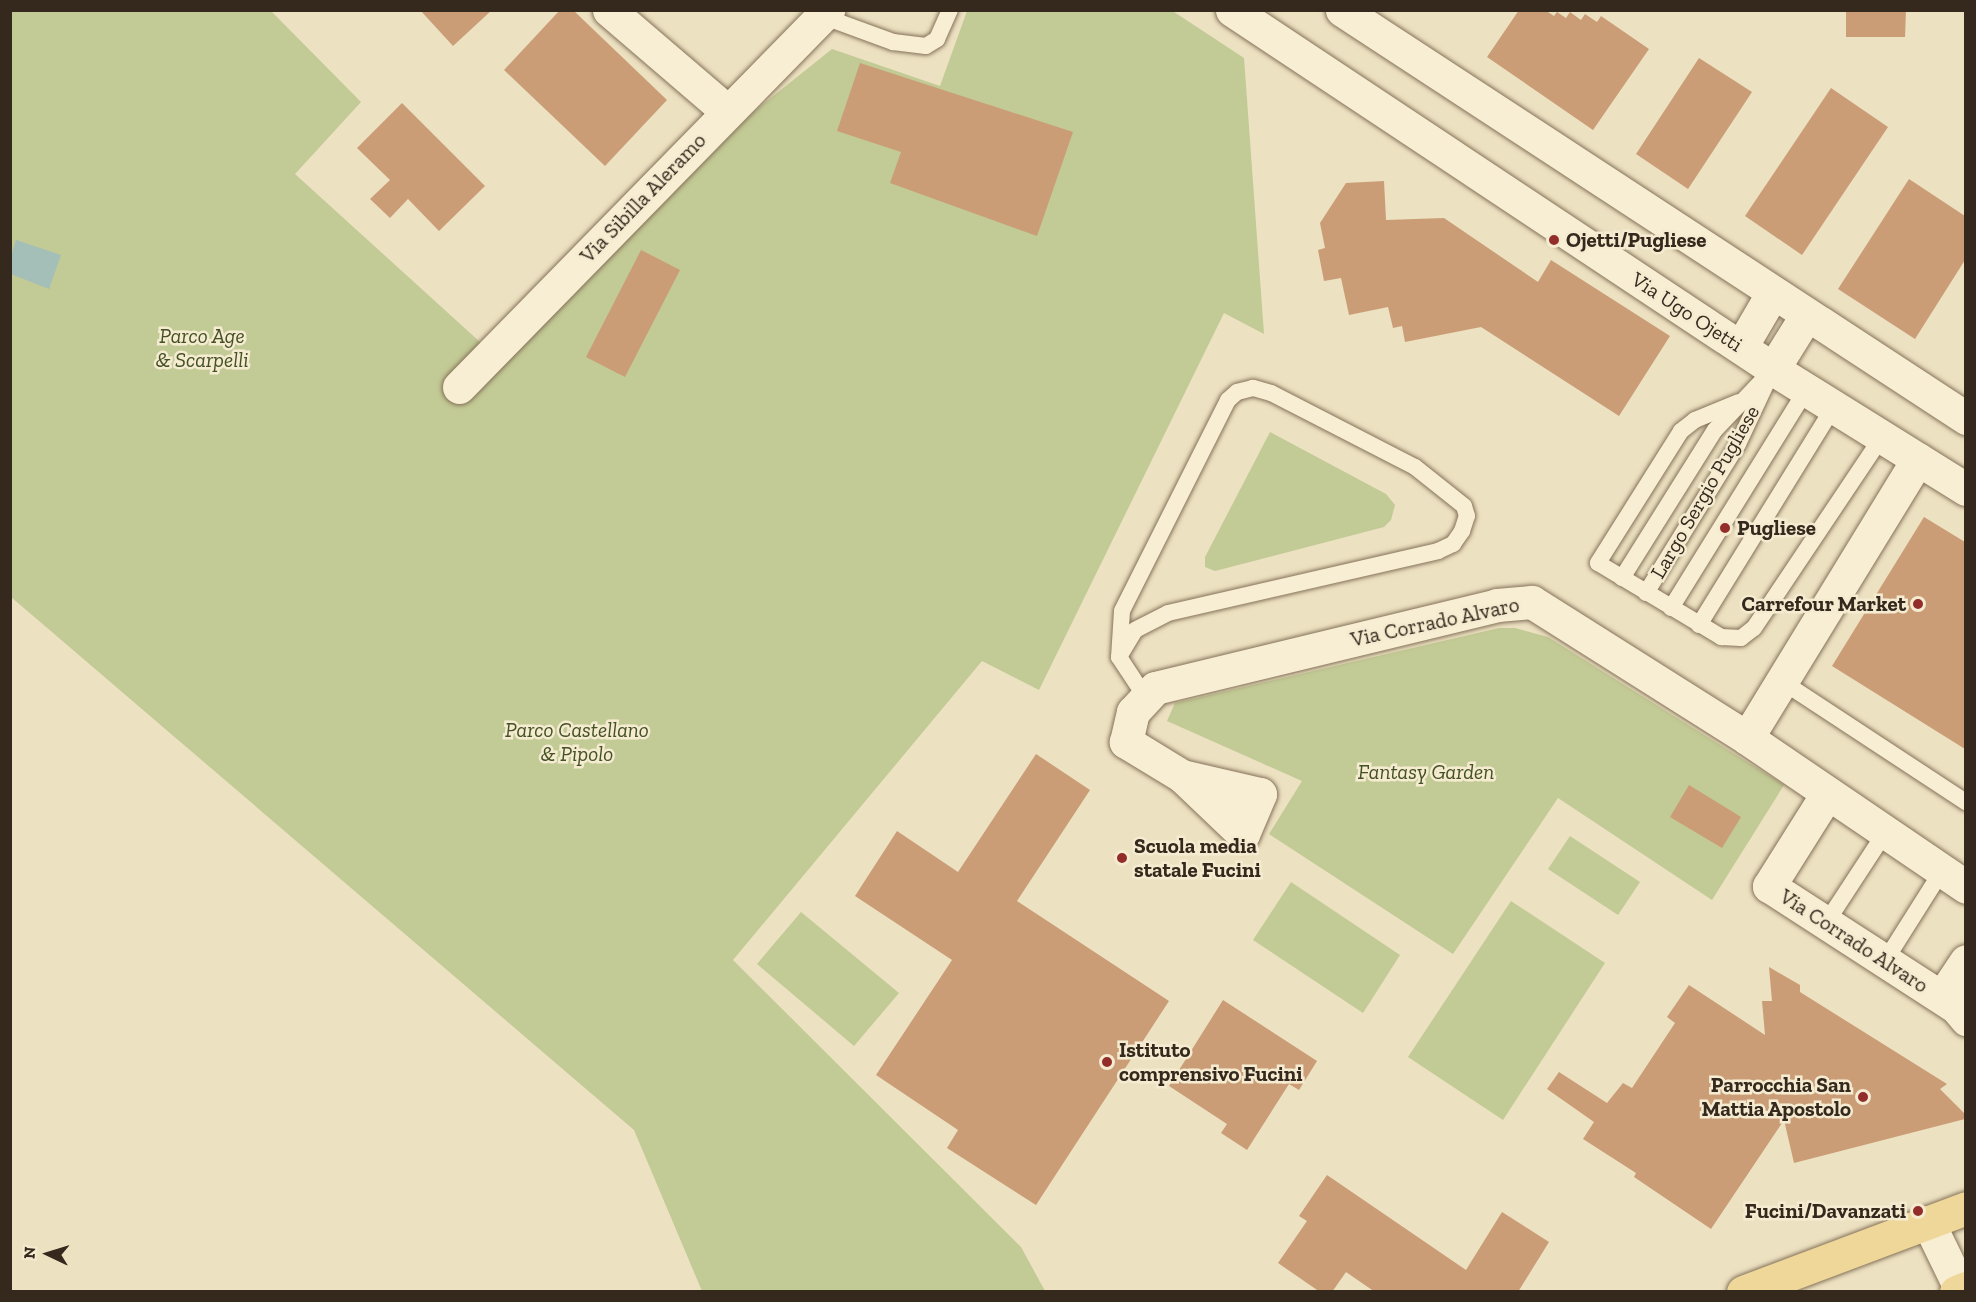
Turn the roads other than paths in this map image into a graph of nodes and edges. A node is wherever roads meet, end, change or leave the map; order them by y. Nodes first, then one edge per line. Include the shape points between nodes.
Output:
1 (609, 10) edge
2 (950, 10) edge
3 (1232, 10) edge
4 (1342, 10) edge
5 (825, 13) edge
6 (727, 111) junction
7 (1772, 294) junction
8 (1806, 316) junction
9 (1741, 347) junction
10 (1773, 369) junction
11 (459, 387) dead end
12 (1821, 397) junction
13 (1739, 402) junction
14 (1965, 418) edge
15 (1882, 436) junction
16 (1918, 459) junction
17 (1965, 489) edge
18 (1622, 578) junction
19 (1646, 593) junction
20 (1671, 608) junction
21 (1699, 625) junction
22 (1119, 657) junction
23 (1783, 682) junction
24 (1146, 699) junction
25 (1747, 738) junction
26 (1182, 776) dead end
27 (1827, 794) junction
28 (1965, 802) edge
29 (1885, 833) junction
30 (1954, 879) edge
31 (1826, 923) junction
32 (1885, 961) junction
33 (1965, 961) edge
34 (1942, 997) junction
35 (1965, 1019) edge
36 (1965, 1208) edge
37 (1928, 1222) junction
38 (1961, 1290) edge
39 (1743, 1292) edge

1 - 6 street
2 - 5 lane via 937,39 926,46 893,42
3 - 9 street, Via Ugo Ojetti
4 - 7 street
5 - 6 street, Via Sibilla Aleramo
6 - 11 street, Via Sibilla Aleramo
7 - 8 street
7 - 9 street
8 - 10 street
8 - 14 street
9 - 10 street, Via Ugo Ojetti
10 - 12 street, Via Ugo Ojetti
10 - 13 lane, Largo Sergio Pugliese
10 - 19 lane, Largo Sergio Pugliese via 1738,444
12 - 15 street, Via Ugo Ojetti
12 - 20 lane, Largo Sergio Pugliese
12 - 21 lane
13 - 18 lane, Largo Sergio Pugliese via 1715,430
13 - 18 lane, Largo Sergio Pugliese via 1681,430 1598,564
15 - 16 street, Via Ugo Ojetti
15 - 21 lane, Largo Sergio Pugliese via 1750,633 1735,640
16 - 17 street, Via Ugo Ojetti
16 - 23 street
18 - 19 lane, Largo Sergio Pugliese
19 - 20 lane, Largo Sergio Pugliese
20 - 21 lane, Largo Sergio Pugliese
22 - 22 lane via 1122,611 1228,400 1237,392 1253,388 1271,393 1415,466 1464,506 1467,516 1462,531 1453,544 1438,551 1168,613 1136,630
22 - 24 lane
23 - 25 street
23 - 28 lane
24 - 25 street, Via Corrado Alvaro via 1155,688 1497,604 1532,602
24 - 26 street, Via Corrado Alvaro via 1133,712 1126,742
25 - 27 street, Via Corrado Alvaro
27 - 29 street, Via Corrado Alvaro
27 - 31 street, Via Corrado Alvaro via 1769,886
29 - 30 street, Via Corrado Alvaro
29 - 31 lane
30 - 32 lane
31 - 32 street, Via Corrado Alvaro
32 - 34 street, Via Corrado Alvaro
33 - 34 street
34 - 35 street, Via Corrado Alvaro
36 - 37 main road
37 - 38 street
37 - 39 main road

